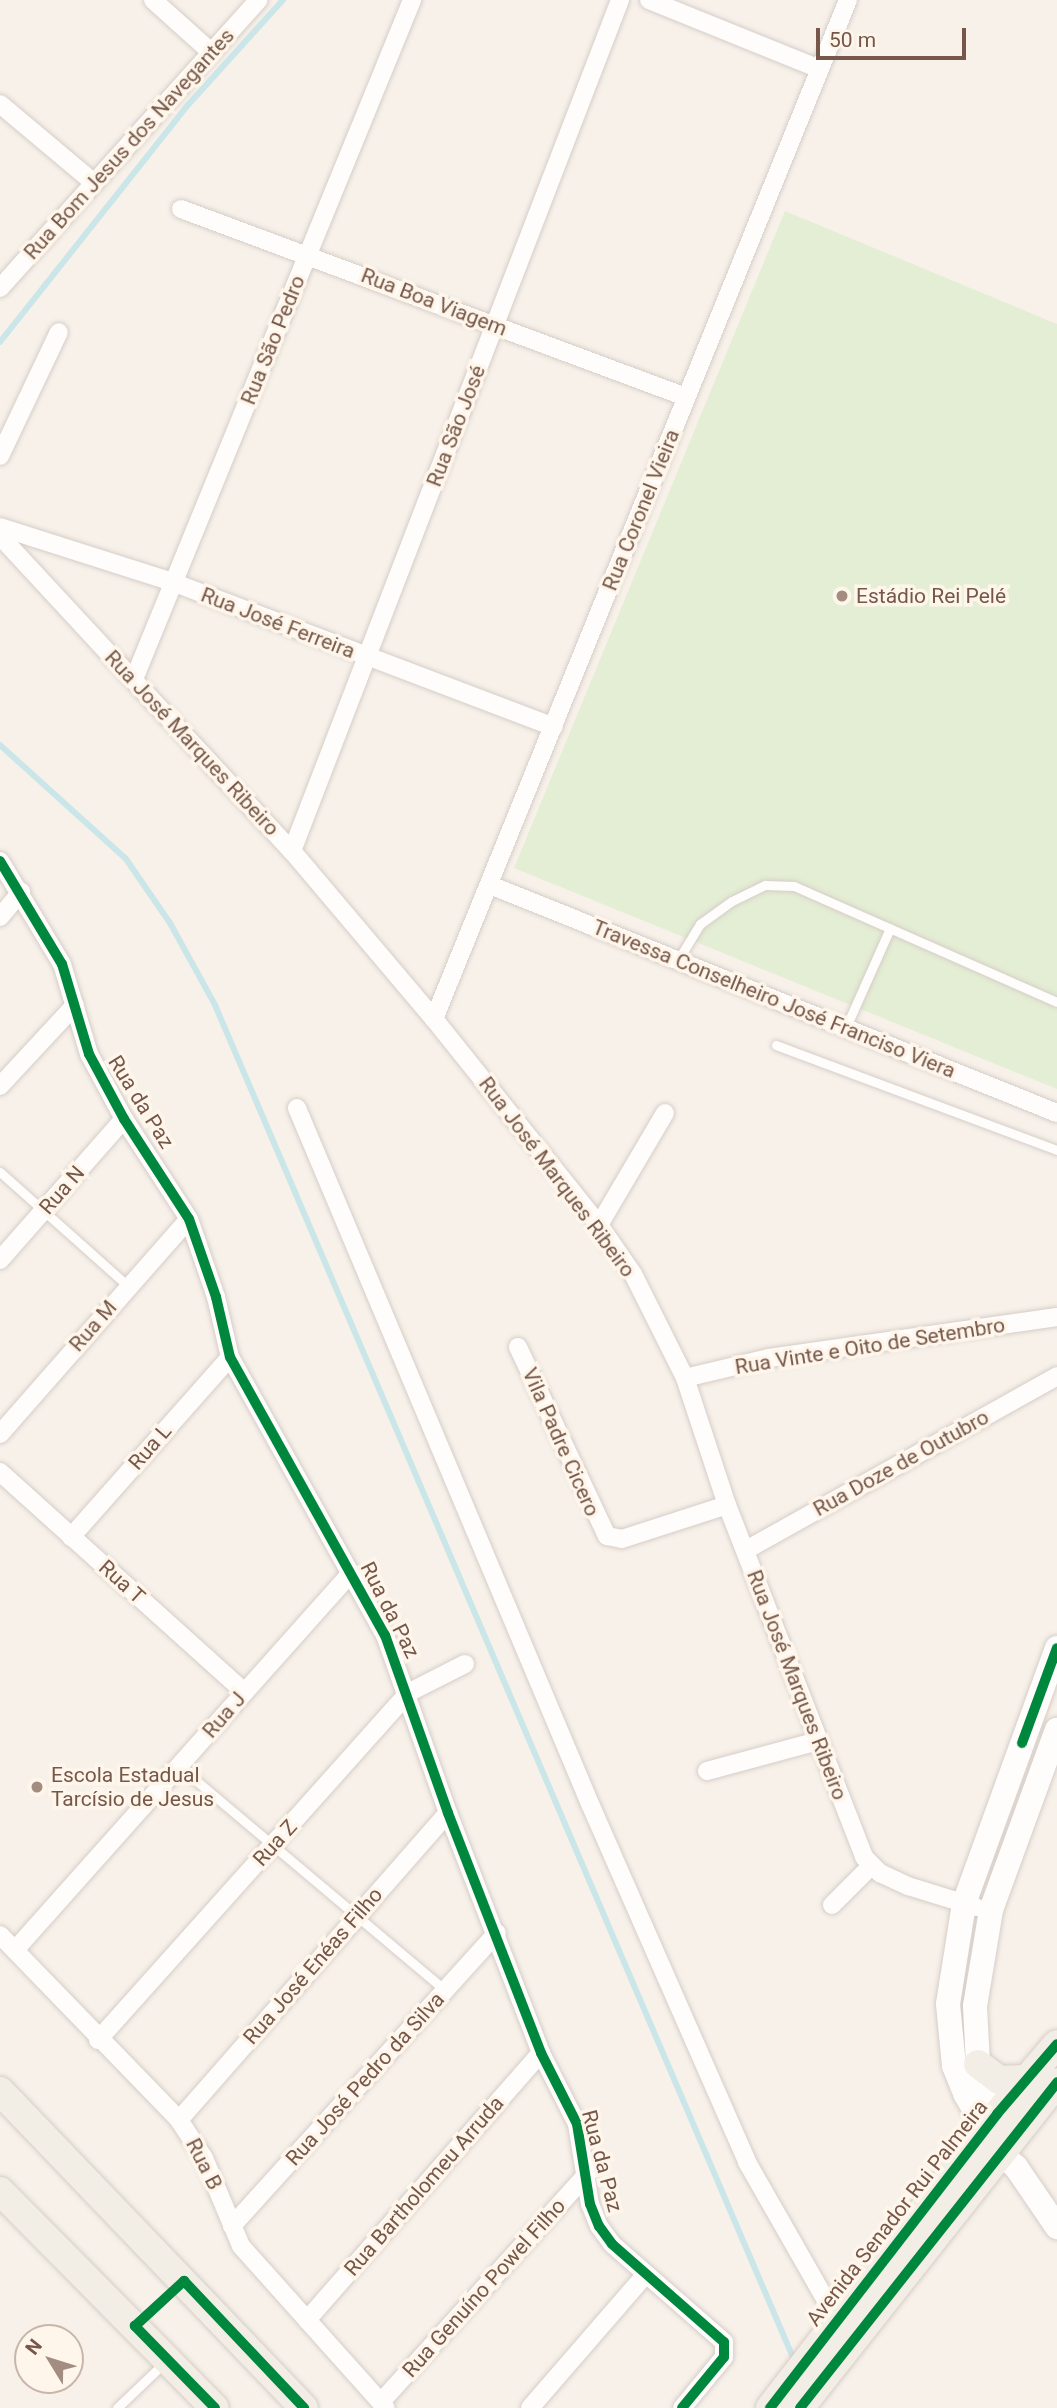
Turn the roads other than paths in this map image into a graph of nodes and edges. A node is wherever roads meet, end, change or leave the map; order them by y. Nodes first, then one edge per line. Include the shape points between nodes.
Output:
1 (153, 0) edge
2 (258, 0) edge
3 (412, 0) edge
4 (620, 0) edge
5 (649, 0) edge
6 (848, 0) edge
7 (212, 53) junction
8 (820, 69) junction
9 (0, 104) edge
10 (94, 183) junction
11 (181, 209) dead end
12 (307, 254) junction
13 (0, 288) edge
14 (495, 326) junction
15 (60, 332) dead end
16 (686, 397) junction
17 (0, 456) edge
18 (0, 527) edge
19 (0, 536) edge
20 (175, 583) junction
21 (365, 657) junction
22 (134, 679) junction
23 (554, 727) junction
24 (292, 851) junction
25 (0, 861) edge
26 (490, 885) junction
27 (22, 892) junction
28 (0, 917) edge
29 (890, 928) junction
30 (678, 960) junction
31 (1057, 1002) edge
32 (75, 1005) junction
33 (434, 1019) junction
34 (846, 1027) junction
35 (776, 1045) dead end
36 (0, 1086) edge
37 (297, 1108) dead end
38 (665, 1113) dead end
39 (1057, 1113) edge
40 (124, 1119) junction
41 (1057, 1150) edge
42 (0, 1172) edge
43 (43, 1212) junction
44 (189, 1219) junction
45 (599, 1225) junction
46 (0, 1260) edge
47 (128, 1286) junction
48 (1057, 1317) edge
49 (518, 1347) dead end
50 (230, 1357) junction
51 (1057, 1376) edge
52 (685, 1378) junction
53 (0, 1434) edge
54 (0, 1472) edge
55 (727, 1504) junction
56 (71, 1536) junction
57 (746, 1550) junction
58 (350, 1574) junction
59 (1057, 1648) edge
60 (465, 1664) dead end
61 (244, 1692) junction
62 (408, 1693) junction
63 (1057, 1730) edge
64 (809, 1744) junction
65 (180, 1766) junction
66 (707, 1771) dead end
67 (448, 1813) junction
68 (272, 1847) junction
69 (872, 1866) junction
70 (964, 1904) junction
71 (832, 1905) dead end
72 (991, 1910) junction
73 (358, 1913) junction
74 (497, 1933) junction
75 (0, 1936) edge
76 (15, 1951) junction
77 (444, 1990) junction
78 (98, 2040) junction
79 (1057, 2044) edge
80 (541, 2053) junction
81 (978, 2064) junction
82 (1027, 2079) junction
83 (1057, 2082) edge
84 (0, 2091) edge
85 (179, 2120) junction
86 (1001, 2140) junction
87 (588, 2173) junction
88 (0, 2191) edge
89 (232, 2226) junction
90 (1057, 2227) edge
91 (646, 2274) junction
92 (307, 2320) junction
93 (834, 2338) junction
94 (169, 2359) junction
95 (384, 2405) edge
96 (117, 2408) edge
97 (215, 2408) edge
98 (304, 2408) edge
99 (530, 2408) edge
100 (682, 2408) edge
101 (770, 2408) edge
102 (800, 2408) edge

1 - 7 street
2 - 7 street, Rua Bom Jesus dos Navegantes
3 - 12 street, Rua São Pedro
4 - 14 street, Rua São José
5 - 8 street
6 - 8 street, Rua Coronel Vieira
7 - 10 street, Rua Bom Jesus dos Navegantes
8 - 16 street, Rua Coronel Vieira
9 - 10 street
10 - 13 street, Rua Bom Jesus dos Navegantes
11 - 12 street, Rua Boa Viagem
12 - 14 street, Rua Boa Viagem
12 - 20 street, Rua São Pedro
14 - 16 street, Rua Boa Viagem
14 - 21 street, Rua São José
15 - 17 street
16 - 23 street, Rua Coronel Vieira
18 - 20 street, Rua José Ferreira
19 - 22 street, Rua José Marques Ribeiro
20 - 21 street, Rua José Ferreira
20 - 22 street, Rua São Pedro
21 - 23 street, Rua José Ferreira
21 - 24 street, Rua São José
22 - 24 street, Rua José Marques Ribeiro
23 - 26 street, Rua Coronel Vieira
24 - 33 street, Rua José Marques Ribeiro
25 - 27 street, Rua da Paz
26 - 30 street, Travessa Conselheiro José Franciso Viera
26 - 33 street, Rua Coronel Vieira
27 - 28 street
27 - 32 street, Rua da Paz via 62,964
29 - 30 lane via 794,886 765,885 700,924
29 - 31 lane
29 - 34 lane
30 - 34 street, Travessa Conselheiro José Franciso Viera
32 - 36 street
32 - 40 street, Rua da Paz via 89,1054
33 - 45 street, Rua José Marques Ribeiro
34 - 39 street, Travessa Conselheiro José Franciso Viera
35 - 41 lane
37 - 93 street via 591,1806 747,2162
38 - 45 street
40 - 43 street, Rua N
40 - 44 street, Rua da Paz
42 - 43 lane
43 - 46 street, Rua N
43 - 47 lane
44 - 47 street, Rua M
44 - 50 street, Rua da Paz via 216,1297
45 - 52 street, Rua José Marques Ribeiro via 633,1275
47 - 53 street, Rua M
48 - 52 street, Rua Vinte e Oito de Setembro via 769,1358
49 - 55 street, Vila Padre Cicero via 607,1535 622,1539
50 - 56 street, Rua L
50 - 58 street, Rua da Paz
51 - 57 street, Rua Doze de Outubro
52 - 55 street, Rua José Marques Ribeiro
54 - 56 street, Rua T
55 - 57 street, Rua José Marques Ribeiro
56 - 61 street, Rua T
57 - 64 street, Rua José Marques Ribeiro
58 - 61 street, Rua J
58 - 62 street, Rua da Paz via 385,1635
59 - 70 main road
60 - 62 street, Rua Z
61 - 65 street, Rua J
62 - 67 street, Rua da Paz
62 - 68 street, Rua Z
63 - 72 main road
64 - 66 street
64 - 69 street, Rua José Marques Ribeiro
65 - 68 lane
65 - 76 street, Rua J
67 - 73 street, Rua José Enéas Filho
67 - 74 street, Rua da Paz
68 - 73 lane
68 - 78 street, Rua Z
69 - 70 street via 908,1886
69 - 71 street
70 - 72 street
70 - 86 main road via 948,2004 948,2035 954,2066
72 - 81 main road via 975,2006
73 - 77 lane
73 - 85 street, Rua José Enéas Filho
74 - 77 street, Rua José Pedro da Silva
74 - 80 street, Rua da Paz
75 - 76 street, Rua B
76 - 78 street, Rua B
77 - 89 street, Rua José Pedro da Silva
78 - 85 street, Rua B
79 - 82 main road, Avenida Senador Rui Palmeira
80 - 87 street, Rua da Paz via 577,2124
80 - 92 street, Rua Bartholomeu Arruda
81 - 82 main road via 999,2080
81 - 86 main road
82 - 86 main road, Avenida Senador Rui Palmeira
83 - 86 main road, Avenida Senador Rui Palmeira
84 - 98 main road
85 - 89 street, Rua B via 204,2158
86 - 90 main road
86 - 93 main road, Avenida Senador Rui Palmeira
87 - 91 street, Rua da Paz via 590,2204 599,2226
87 - 95 street, Rua Genuíno Powel Filho
88 - 94 main road
89 - 92 street, Rua B via 241,2246
91 - 99 street
91 - 100 street, Rua da Paz via 717,2332 726,2350
92 - 95 street, Rua B
93 - 101 main road, Avenida Senador Rui Palmeira
93 - 102 main road, Avenida Senador Rui Palmeira
94 - 96 lane
94 - 97 main road

